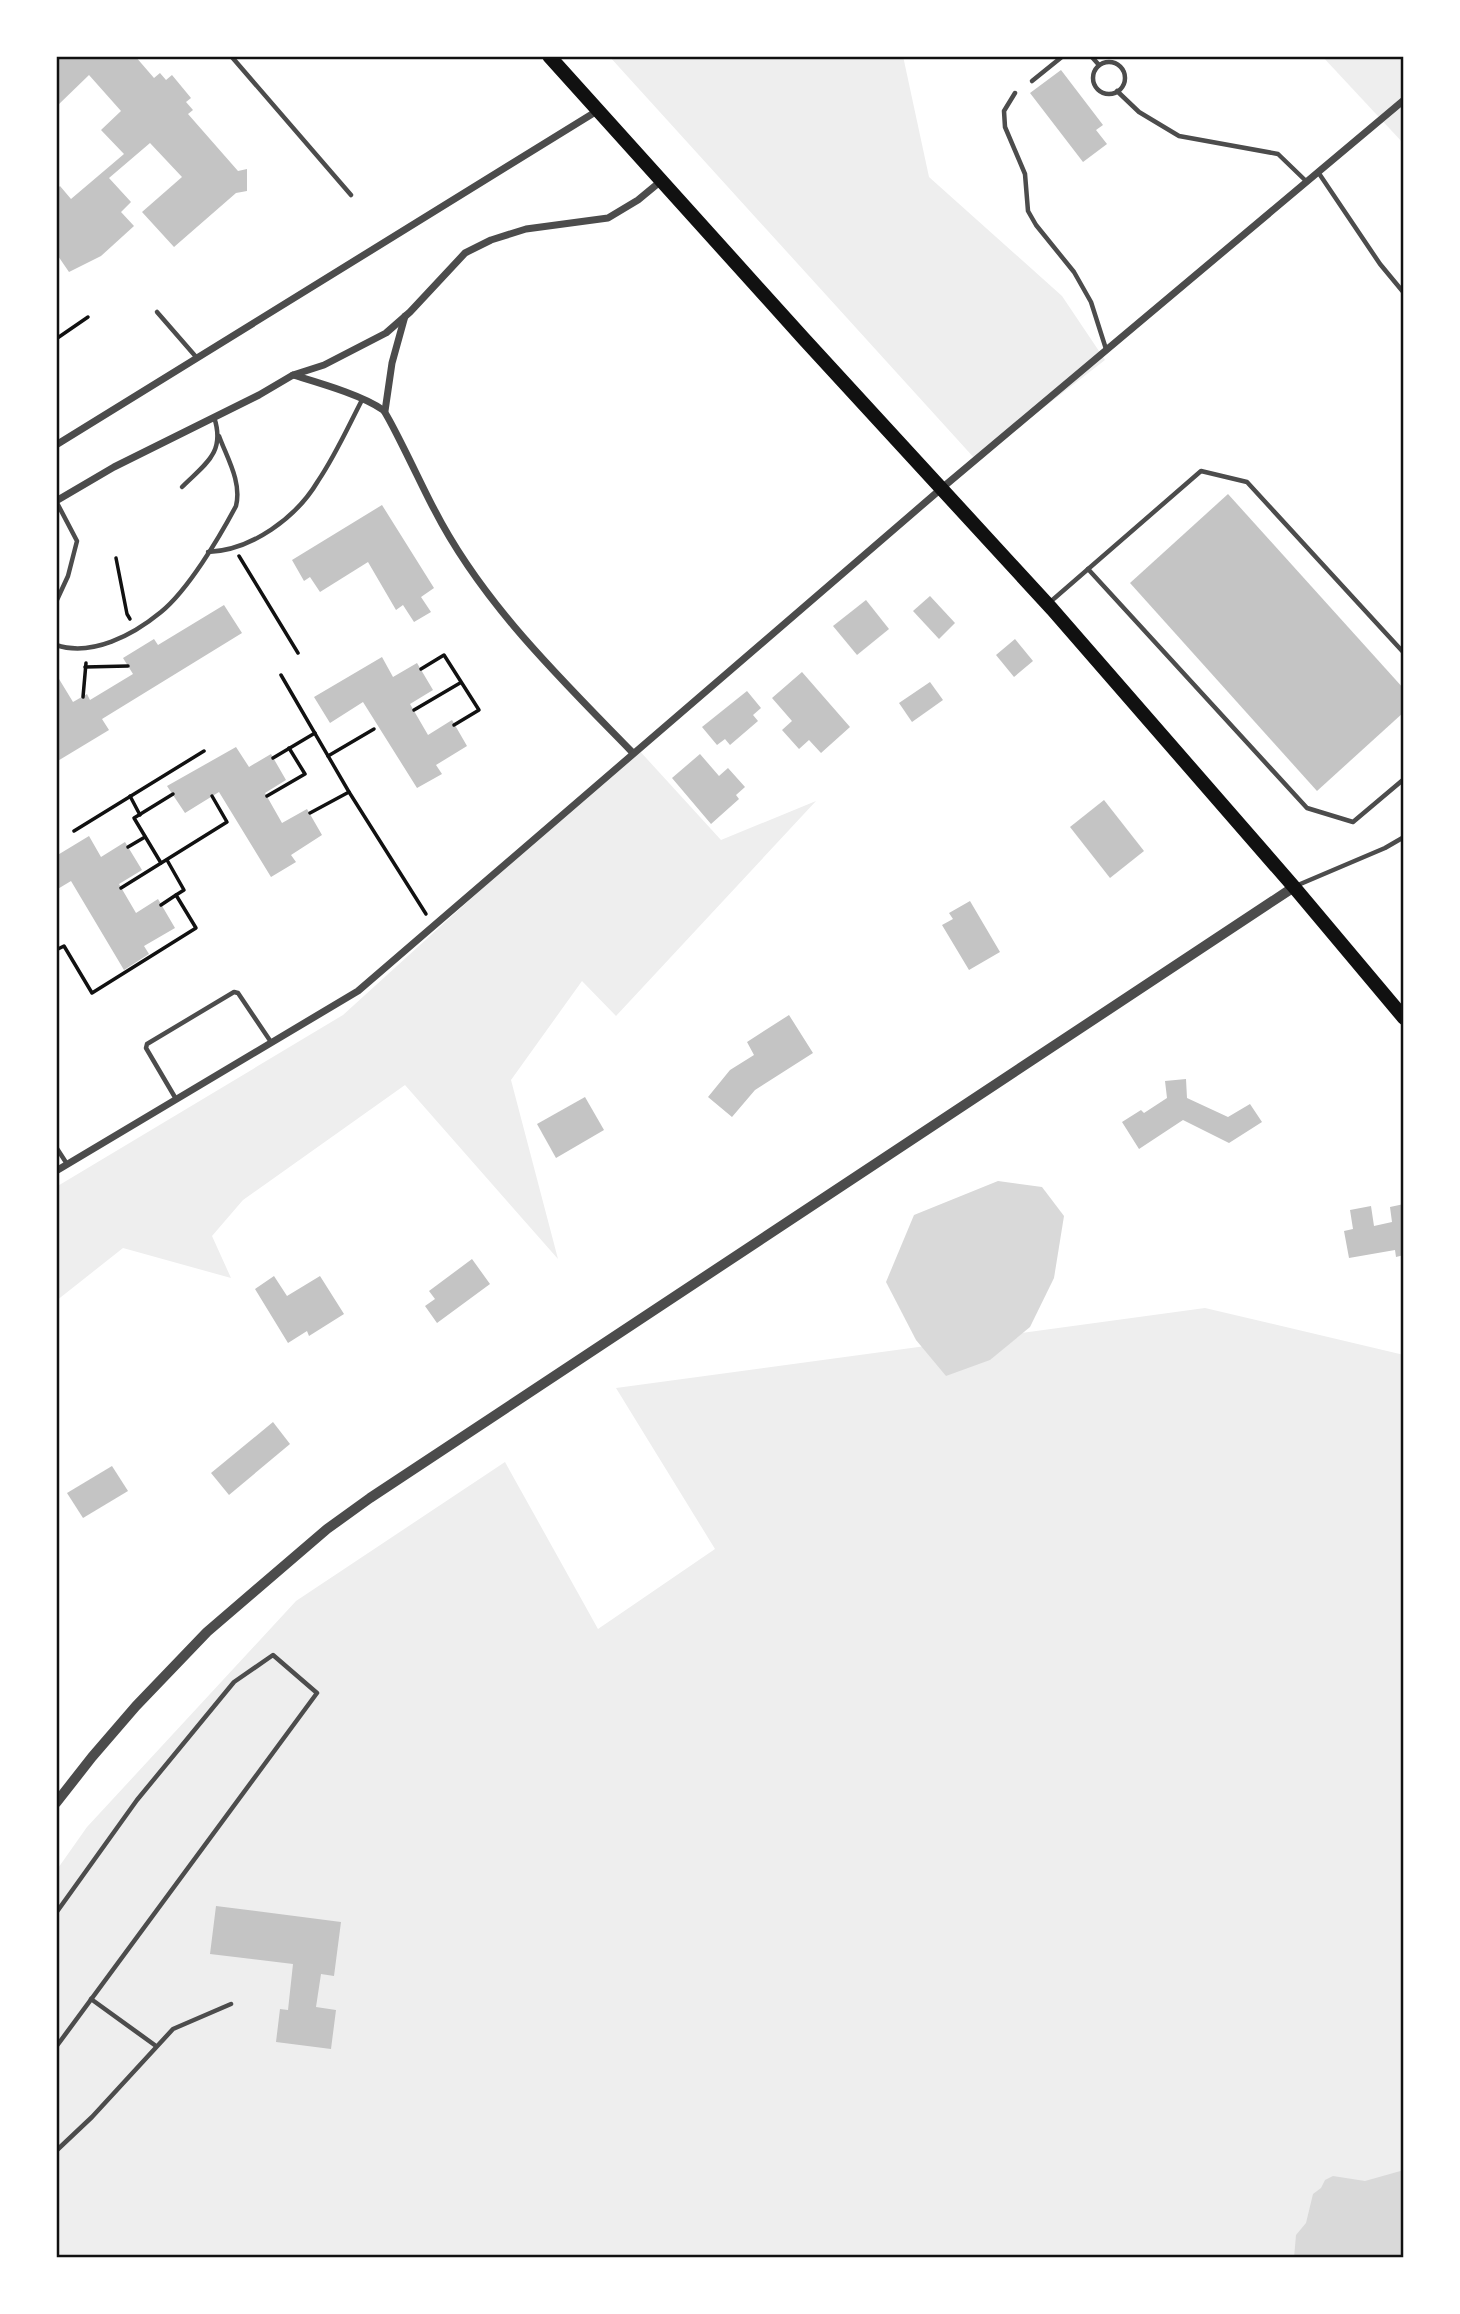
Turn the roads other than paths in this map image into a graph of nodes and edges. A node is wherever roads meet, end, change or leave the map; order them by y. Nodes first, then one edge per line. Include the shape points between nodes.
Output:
1 (230, 56) edge
2 (549, 56) edge
3 (1063, 56) edge
4 (1091, 56) edge
5 (1099, 65) junction
6 (1032, 81) dead end
7 (1118, 91) junction
8 (1015, 93) dead end
9 (1404, 100) edge
10 (598, 110) junction
11 (1318, 172) junction
12 (661, 181) junction
13 (1306, 182) junction
14 (351, 195) dead end
15 (1404, 293) edge
16 (156, 312) dead end
17 (405, 316) junction
18 (1107, 350) junction
19 (197, 358) junction
20 (293, 375) junction
21 (362, 400) junction
22 (385, 411) junction
23 (214, 418) junction
24 (219, 436) junction
25 (56, 445) edge
26 (182, 487) dead end
27 (942, 488) junction
28 (56, 501) edge
29 (207, 552) junction
30 (1088, 569) junction
31 (56, 602) edge
32 (1048, 604) junction
33 (56, 645) edge
34 (1404, 653) edge
35 (632, 752) junction
36 (1404, 779) edge
37 (1404, 837) edge
38 (1294, 887) junction
39 (1404, 1018) edge
40 (271, 1042) junction
41 (176, 1100) junction
42 (56, 1147) edge
43 (67, 1164) junction
44 (56, 1171) edge
45 (56, 1803) edge
46 (56, 1913) edge
47 (91, 1999) junction
48 (231, 2004) dead end
49 (156, 2046) junction
50 (56, 2047) edge
51 (56, 2151) edge

1 - 14 lane
2 - 10 main road
3 - 6 lane
4 - 5 lane
5 - 7 lane via 1094,74 1098,89
5 - 7 lane via 1109,62 1122,68 1124,83
7 - 13 lane via 1139,112 1179,136 1278,154
8 - 18 lane via 1004,111 1005,127 1025,174 1028,211 1074,272 1091,302
9 - 11 street
10 - 12 main road
10 - 19 street
11 - 13 street
11 - 15 lane
12 - 17 street via 608,218 526,229 465,253
12 - 27 main road
13 - 18 street
16 - 19 lane
17 - 20 street via 368,343
17 - 22 street
18 - 27 street
19 - 25 street
20 - 21 street
20 - 23 street
21 - 22 street
21 - 29 lane via 318,483 301,503 265,533 234,549
22 - 35 street via 443,527 498,609
23 - 24 lane
23 - 28 street
24 - 26 lane via 218,447
24 - 29 lane via 238,496
27 - 32 main road
27 - 35 street
28 - 31 lane via 77,541
29 - 33 lane via 177,595 136,628 94,647
30 - 32 lane
30 - 34 lane via 1201,471 1247,482
30 - 36 lane via 1307,808 1353,822
32 - 38 main road
35 - 40 street via 358,990
37 - 38 lane
38 - 39 main road
38 - 45 street via 372,1496 207,1632
40 - 41 street
40 - 41 lane via 234,992 147,1044
41 - 43 street
42 - 43 lane
43 - 44 street
46 - 47 lane via 137,1800 234,1682 273,1655 317,1693
47 - 49 lane
47 - 50 lane
48 - 49 lane via 173,2029
49 - 51 lane

